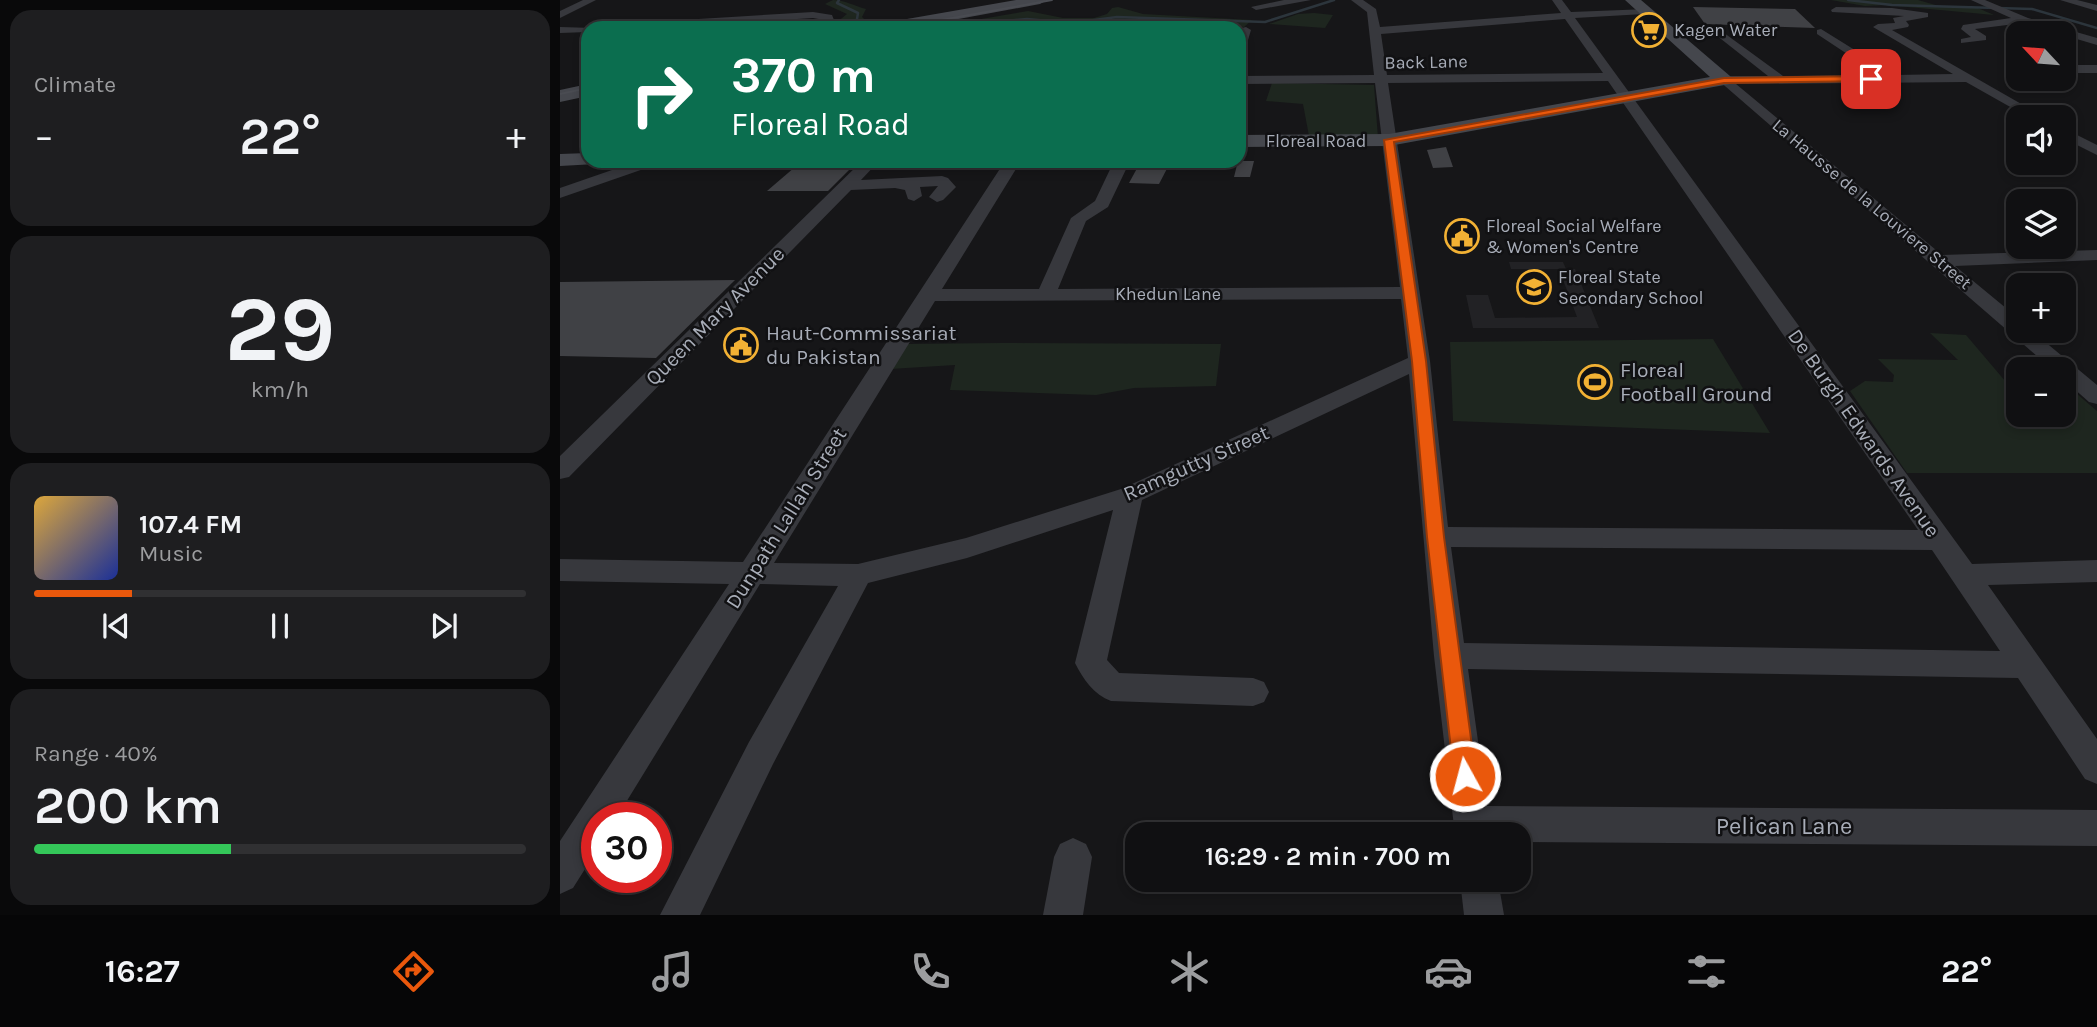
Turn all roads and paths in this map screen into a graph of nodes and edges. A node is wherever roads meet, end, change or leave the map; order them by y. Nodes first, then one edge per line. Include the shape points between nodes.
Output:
1 (591, 0) edge
2 (1040, 0) edge
3 (1306, 0) edge
4 (1356, 0) edge
5 (1557, 0) edge
6 (1976, 0) edge
7 (2065, 0) edge
8 (826, 1) edge
9 (2076, 2) edge
10 (1056, 3) dead end
11 (1638, 5) edge
12 (1256, 7) dead end
13 (2097, 8) edge
14 (1836, 10) dead end
15 (1570, 14) junction
16 (560, 15) edge
17 (820, 16) junction
18 (2024, 20) junction
19 (728, 21) edge
20 (828, 21) edge
21 (922, 21) edge
22 (958, 21) edge
23 (581, 29) edge
24 (560, 30) edge
25 (1373, 31) junction
26 (1821, 32) dead end
27 (1720, 33) dead end
28 (1965, 41) dead end
29 (2097, 42) edge
30 (2076, 49) edge
31 (2097, 49) edge
32 (2076, 69) edge
33 (2097, 69) edge
34 (1614, 77) junction
35 (1966, 78) junction
36 (1894, 79) junction
37 (1246, 80) edge
38 (1382, 80) junction
39 (1724, 80) junction
40 (1781, 80) junction
41 (581, 84) edge
42 (560, 88) edge
43 (581, 92) edge
44 (560, 96) edge
45 (1629, 99) junction
46 (2015, 105) edge
47 (2076, 139) edge
48 (1389, 140) junction
49 (1246, 141) edge
50 (2097, 151) edge
51 (581, 159) edge
52 (560, 160) edge
53 (633, 168) edge
54 (864, 168) edge
55 (1008, 168) edge
56 (1119, 168) edge
57 (895, 183) junction
58 (847, 185) junction
59 (560, 193) edge
60 (914, 196) dead end
61 (937, 197) dead end
62 (2097, 255) edge
63 (1939, 261) junction
64 (1410, 293) junction
65 (926, 295) junction
66 (1046, 295) junction
67 (2006, 319) edge
68 (2034, 343) edge
69 (1419, 361) junction
70 (2097, 397) edge
71 (560, 471) edge
72 (1130, 495) junction
73 (1436, 537) junction
74 (1940, 540) junction
75 (560, 570) edge
76 (2097, 571) edge
77 (752, 572) junction
78 (858, 575) junction
79 (1965, 575) junction
80 (1449, 656) junction
81 (2026, 665) junction
82 (1253, 692) dead end
83 (2097, 768) edge
84 (1471, 822) edge
85 (2097, 828) edge
86 (1531, 829) edge
87 (1073, 857) dead end
88 (560, 875) edge
89 (1481, 892) edge
90 (680, 915) edge
91 (1063, 915) edge
92 (1484, 915) edge

1 - 16 street
2 - 21 main road
3 - 12 street
4 - 25 street via 1372,11
5 - 15 street, De Burgh Edwards Avenue
6 - 18 street
7 - 9 street
8 - 17 street via 819,8
9 - 13 street
10 - 22 main road
11 - 15 street
11 - 39 main road
14 - 35 street via 1921,13 1922,18 1897,20 1904,25 1879,28
15 - 25 street
15 - 34 street, De Burgh Edwards Avenue
17 - 19 street
17 - 20 street
18 - 28 street via 1967,27 1982,38
18 - 29 street
23 - 24 street
25 - 38 street
26 - 36 street
27 - 40 street
30 - 31 street
32 - 33 street
34 - 38 street, Back Lane
34 - 45 street, De Burgh Edwards Avenue
35 - 36 street
35 - 46 street
36 - 40 street
37 - 38 street, Back Lane
38 - 48 street
39 - 40 street
39 - 45 main road, Floreal Road
39 - 63 street, La Hausse de la Louviere Street
41 - 42 main road
43 - 44 main road
45 - 48 main road, Floreal Road
45 - 74 street, De Burgh Edwards Avenue
47 - 50 street
48 - 49 main road, Floreal Road
48 - 64 street
51 - 52 main road
53 - 59 street
54 - 58 street, Queen Mary Avenue
55 - 65 street, Dunpath Lallah Street
56 - 66 street via 1102,204 1079,218
57 - 58 street
57 - 60 street via 912,187
57 - 61 street via 942,181 948,187
58 - 71 street, Queen Mary Avenue
62 - 63 street
63 - 67 street, La Hausse de la Louviere Street
64 - 66 street, Khedun Lane
64 - 69 street
65 - 66 street, Khedun Lane
65 - 77 street, Dunpath Lallah Street
68 - 70 street, La Hausse de la Louviere Street
69 - 72 street, Ramgutty Street
69 - 73 street
72 - 78 street, Ramgutty Street via 967,548
72 - 82 street via 1091,663 1111,687
73 - 74 street
73 - 80 street
74 - 79 street, De Burgh Edwards Avenue
75 - 77 street, Ramgutty Street
76 - 79 street
77 - 78 street, Ramgutty Street
77 - 88 street, Dunpath Lallah Street
78 - 90 street
79 - 81 street, De Burgh Edwards Avenue
80 - 81 street
80 - 84 street
81 - 83 street, De Burgh Edwards Avenue
85 - 86 street, Pelican Lane
87 - 91 street
89 - 92 street

